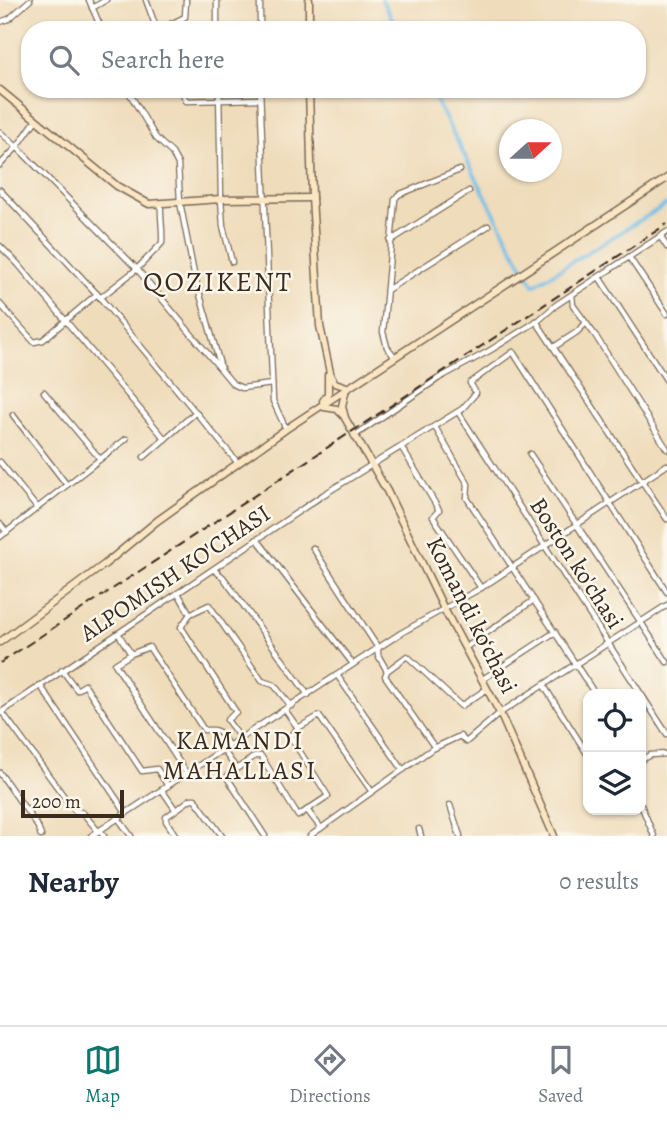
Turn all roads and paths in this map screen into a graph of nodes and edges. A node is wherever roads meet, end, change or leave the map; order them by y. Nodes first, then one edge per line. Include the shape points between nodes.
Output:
1 (30, 0) edge
2 (89, 0) edge
3 (106, 0) edge
4 (146, 0) edge
5 (186, 0) edge
6 (217, 0) edge
7 (260, 0) edge
8 (309, 0) edge
9 (92, 8) junction
10 (98, 21) edge
11 (154, 21) edge
12 (178, 21) edge
13 (217, 21) edge
14 (260, 21) edge
15 (309, 21) edge
16 (0, 22) edge
17 (0, 90) edge
18 (132, 98) edge
19 (185, 98) edge
20 (309, 98) edge
21 (260, 99) joint
22 (219, 101) junction
23 (36, 120) junction
24 (0, 132) edge
25 (17, 147) junction
26 (0, 165) edge
27 (460, 170) dead end
28 (667, 178) edge
29 (0, 190) edge
30 (469, 191) dead end
31 (264, 198) junction
32 (312, 198) junction
33 (221, 199) junction
34 (180, 202) junction
35 (161, 204) junction
36 (488, 226) dead end
37 (667, 232) edge
38 (660, 236) junction
39 (390, 241) junction
40 (0, 246) edge
41 (667, 247) edge
42 (629, 257) junction
43 (232, 262) dead end
44 (137, 269) junction
45 (599, 277) junction
46 (387, 290) junction
47 (572, 295) junction
48 (98, 296) junction
49 (0, 304) edge
50 (667, 314) edge
51 (65, 321) junction
52 (536, 321) junction
53 (586, 323) junction
54 (554, 347) junction
55 (396, 356) junction
56 (327, 359) junction
57 (221, 371) junction
58 (667, 381) edge
59 (272, 384) junction
60 (346, 390) junction
61 (44, 392) dead end
62 (323, 406) junction
63 (458, 411) junction
64 (196, 412) junction
65 (13, 415) dead end
66 (345, 418) junction
67 (435, 427) junction
68 (286, 429) junction
69 (354, 436) junction
70 (126, 439) dead end
71 (165, 439) junction
72 (402, 448) junction
73 (667, 449) edge
74 (530, 454) dead end
75 (144, 457) dead end
76 (100, 459) junction
77 (0, 462) edge
78 (239, 463) junction
79 (371, 464) junction
80 (667, 466) edge
81 (643, 482) junction
82 (67, 485) junction
83 (611, 502) junction
84 (37, 508) junction
85 (667, 519) edge
86 (577, 523) junction
87 (0, 524) edge
88 (155, 524) junction
89 (7, 531) junction
90 (0, 537) edge
91 (257, 539) junction
92 (544, 545) junction
93 (313, 548) dead end
94 (513, 566) junction
95 (214, 570) junction
96 (481, 588) junction
97 (667, 592) edge
98 (178, 593) junction
99 (534, 600) junction
100 (667, 605) edge
101 (444, 609) junction
102 (190, 614) junction
103 (641, 622) junction
104 (555, 632) junction
105 (118, 633) junction
106 (0, 642) edge
107 (609, 643) junction
108 (377, 648) junction
109 (465, 648) junction
110 (131, 654) junction
111 (667, 662) edge
112 (353, 664) junction
113 (576, 664) junction
114 (62, 670) junction
115 (387, 671) junction
116 (337, 675) junction
117 (483, 679) junction
118 (40, 685) junction
119 (544, 686) junction
120 (488, 688) junction
121 (592, 689) edge
122 (308, 695) junction
123 (291, 706) junction
124 (285, 710) junction
125 (1, 712) edge
126 (500, 713) junction
127 (298, 728) junction
128 (667, 734) edge
129 (241, 739) junction
130 (226, 748) junction
131 (435, 748) junction
132 (586, 752) edge
133 (667, 754) edge
134 (646, 757) edge
135 (236, 768) junction
136 (403, 770) junction
137 (0, 773) edge
138 (187, 774) junction
139 (168, 786) junction
140 (162, 790) junction
141 (372, 792) junction
142 (450, 805) dead end
143 (175, 810) junction
144 (307, 810) junction
145 (126, 813) junction
146 (645, 815) edge
147 (118, 818) junction
148 (321, 828) junction
149 (419, 829) dead end
150 (99, 831) junction
151 (312, 835) edge
152 (41, 836) edge
153 (91, 836) edge
154 (104, 836) edge
155 (131, 836) edge
156 (176, 836) edge
157 (222, 836) edge
158 (265, 836) edge
159 (421, 836) edge
160 (460, 836) edge
161 (554, 836) edge
162 (654, 836) edge

1 - 16 street
2 - 9 street
3 - 9 street
4 - 11 street
5 - 12 street via 185,18
6 - 13 street
7 - 14 street
8 - 15 main road
9 - 10 street
17 - 23 main road
18 - 34 street via 178,164
19 - 22 street
20 - 32 main road
21 - 22 street
21 - 31 street
22 - 33 street
23 - 25 street
23 - 35 main road via 117,186 149,204
24 - 25 street
25 - 26 street
25 - 44 street
27 - 39 street via 398,195
28 - 55 main road
29 - 48 street
30 - 39 street
31 - 32 main road
31 - 33 main road
31 - 59 street
32 - 56 main road via 320,326
33 - 34 main road
33 - 43 street
34 - 35 main road
34 - 57 street
35 - 44 street via 162,243
36 - 46 street
37 - 38 street
38 - 41 street
38 - 42 street
39 - 46 street
40 - 51 street
42 - 45 street
42 - 50 street
44 - 48 street
44 - 57 street
45 - 47 street
45 - 58 street
46 - 55 street via 383,332 387,347
47 - 52 street
47 - 53 street via 573,305
48 - 51 street
48 - 64 street
49 - 51 street via 34,342
51 - 71 street
52 - 54 street
52 - 69 street via 439,378
53 - 54 street
53 - 73 street
54 - 81 street
55 - 60 main road
56 - 60 main road via 331,377
56 - 62 main road via 329,383
57 - 59 street via 242,388
59 - 68 street via 273,401
60 - 62 main road
60 - 66 main road, Komandi ko‘chasi
61 - 76 street
62 - 66 main road via 337,409
62 - 68 main road
62 - 88 main road
63 - 67 street, ALPOMISH KO'CHASI
63 - 83 street via 476,393 470,383 513,352
63 - 92 street, Boston ko'chasi
64 - 71 street
64 - 78 street
65 - 82 street
66 - 69 main road, Komandi ko‘chasi
67 - 72 street, ALPOMISH KO'CHASI
67 - 94 street via 468,484 467,498
68 - 78 main road
69 - 79 main road, Komandi ko‘chasi
70 - 76 street
71 - 75 street
72 - 79 street, ALPOMISH KO'CHASI
72 - 96 street via 439,510 433,517
74 - 86 street
76 - 82 street
77 - 84 street
78 - 88 main road
79 - 91 street, ALPOMISH KO'CHASI
79 - 101 main road, Komandi ko‘chasi
80 - 81 street
81 - 83 street
81 - 85 street
82 - 84 street
83 - 86 street
83 - 97 street
84 - 89 street
86 - 92 street
86 - 103 street
87 - 89 street
88 - 106 main road
89 - 90 street
91 - 95 street, ALPOMISH KO'CHASI
91 - 112 street
92 - 94 street
92 - 107 street, Boston ko'chasi
93 - 108 street
94 - 96 street
94 - 99 street
95 - 98 street, ALPOMISH KO'CHASI
95 - 122 street
96 - 101 street
98 - 102 street
98 - 105 street, ALPOMISH KO'CHASI
99 - 104 street
99 - 109 street
100 - 103 street
101 - 108 street
101 - 109 main road, Komandi ko‘chasi
102 - 123 street via 209,605 262,681 274,685
102 - 129 street via 181,627 236,712 228,720
103 - 107 street
103 - 111 street
104 - 113 street
104 - 117 street
105 - 110 street
105 - 114 street, ALPOMISH KO'CHASI
107 - 113 street
107 - 128 street, Boston ko'chasi
108 - 112 street
108 - 115 street
109 - 117 main road, Komandi ko‘chasi
110 - 130 street via 149,647 204,730 219,733
110 - 138 street via 116,664
112 - 116 street
113 - 119 street
113 - 121 street
114 - 118 street, ALPOMISH KO'CHASI
114 - 139 street via 77,690 85,685 142,771 157,769
115 - 120 street via 407,656 461,706
115 - 131 street via 385,676
116 - 122 street
116 - 136 street
117 - 120 main road, Komandi ko‘chasi
118 - 125 street, ALPOMISH KO'CHASI
118 - 145 street
119 - 126 street
119 - 132 street
120 - 126 main road, Komandi ko‘chasi
122 - 123 street
123 - 124 street
124 - 127 street
124 - 129 street
125 - 150 street via 74,810
126 - 131 street via 466,742 457,736
126 - 161 main road, Komandi ko‘chasi
127 - 141 street via 319,716 323,719
127 - 144 street via 290,736 328,796
129 - 130 street
130 - 135 street
130 - 138 street
131 - 136 street
133 - 134 street
135 - 144 street via 261,756 298,816
135 - 158 street via 228,779
136 - 141 street
137 - 152 street
138 - 139 street
139 - 140 street
140 - 143 street
140 - 145 street
141 - 148 street
142 - 160 street
143 - 156 street via 166,821
143 - 157 street via 195,799
144 - 148 street
145 - 147 street
146 - 162 street
147 - 150 street
147 - 155 street
148 - 151 street
149 - 159 street
150 - 153 street
150 - 154 street

